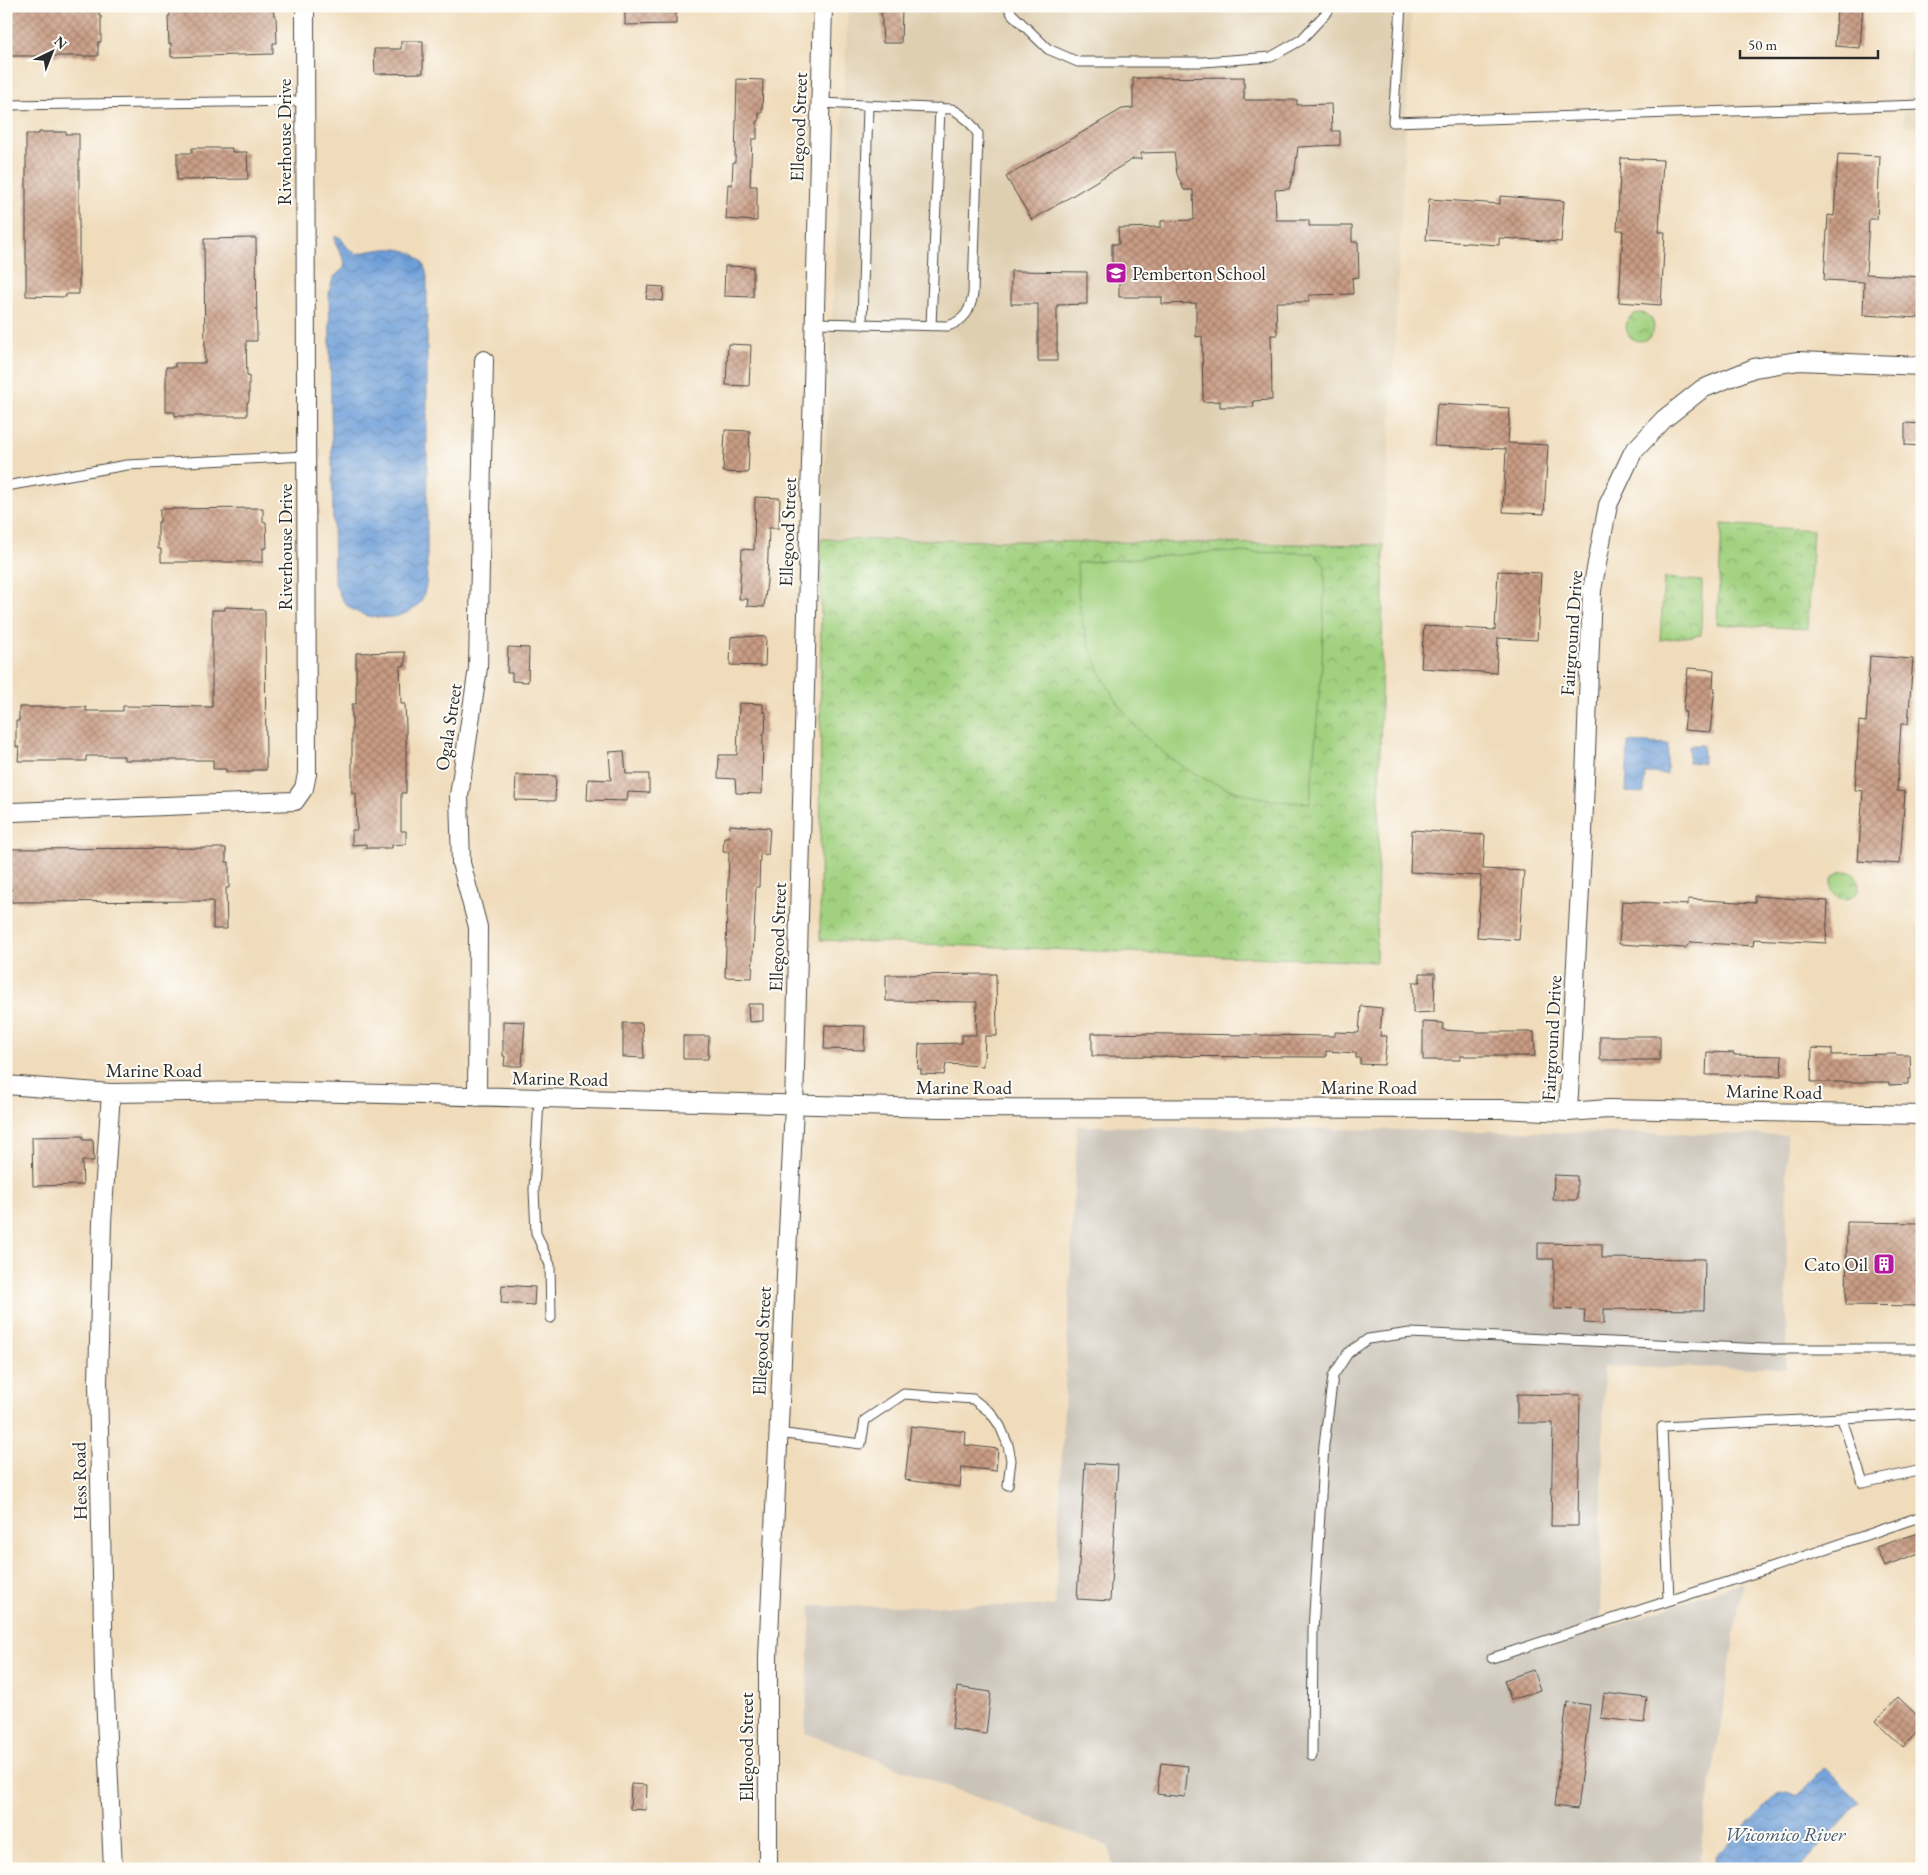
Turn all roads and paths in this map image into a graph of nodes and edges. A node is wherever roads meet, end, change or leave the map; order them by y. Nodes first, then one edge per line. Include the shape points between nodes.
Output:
1 (305, 6) edge
2 (823, 6) edge
3 (1008, 6) edge
4 (1331, 6) edge
5 (1401, 6) edge
6 (305, 101) junction
7 (820, 103) junction
8 (6, 105) edge
9 (868, 105) junction
10 (1922, 105) edge
11 (940, 108) junction
12 (814, 323) junction
13 (862, 325) junction
14 (931, 326) junction
15 (484, 360) dead end
16 (1922, 366) edge
17 (306, 456) junction
18 (6, 486) edge
19 (10, 809) edge
20 (6, 1085) edge
21 (111, 1092) junction
22 (477, 1097) junction
23 (539, 1099) junction
24 (794, 1106) junction
25 (1568, 1112) junction
26 (1922, 1115) edge
27 (551, 1318) dead end
28 (1922, 1349) edge
29 (1922, 1414) edge
30 (1842, 1419) junction
31 (778, 1433) junction
32 (1922, 1470) edge
33 (1008, 1485) dead end
34 (1922, 1516) edge
35 (1670, 1600) junction
36 (1492, 1658) dead end
37 (1312, 1756) dead end
38 (113, 1869) edge
39 (768, 1869) edge

1 - 6 street, Riverhouse Drive
2 - 7 street, Ellegood Street
3 - 4 lane via 1012,14 1048,49 1078,62 1203,62 1272,57 1301,40
5 - 10 lane via 1394,122
6 - 8 lane
6 - 17 street, Riverhouse Drive
7 - 9 lane
7 - 12 street, Ellegood Street
9 - 11 lane
9 - 13 lane
11 - 14 lane
11 - 14 lane via 962,114 978,134 973,294 970,307 957,323
12 - 13 lane
12 - 24 street, Ellegood Street
13 - 14 lane
15 - 22 street, Ogala Street via 478,668 459,796 461,863 478,927
16 - 25 street, Fairground Drive via 1798,361 1754,368 1702,389 1664,419 1633,452 1608,505 1592,590
17 - 18 lane via 127,465
17 - 19 street, Riverhouse Drive via 308,774 295,801
20 - 21 street, Marine Road
21 - 22 street, Marine Road via 263,1091
21 - 38 street, Hess Road via 102,1222 98,1382 104,1672
22 - 23 street, Marine Road
23 - 24 street, Marine Road
23 - 27 lane via 534,1190 536,1233 550,1265
24 - 25 street, Marine Road
24 - 31 street, Ellegood Street
25 - 26 street, Marine Road
28 - 37 lane via 1765,1349 1410,1334 1368,1339 1348,1354 1332,1376 1324,1445 1314,1612
29 - 30 lane
30 - 32 lane via 1863,1483
30 - 35 lane via 1662,1427
31 - 33 lane via 861,1444 865,1420 904,1394 973,1399 991,1413 1008,1445 1011,1460
31 - 39 street, Ellegood Street via 768,1657
34 - 35 lane
35 - 36 lane

